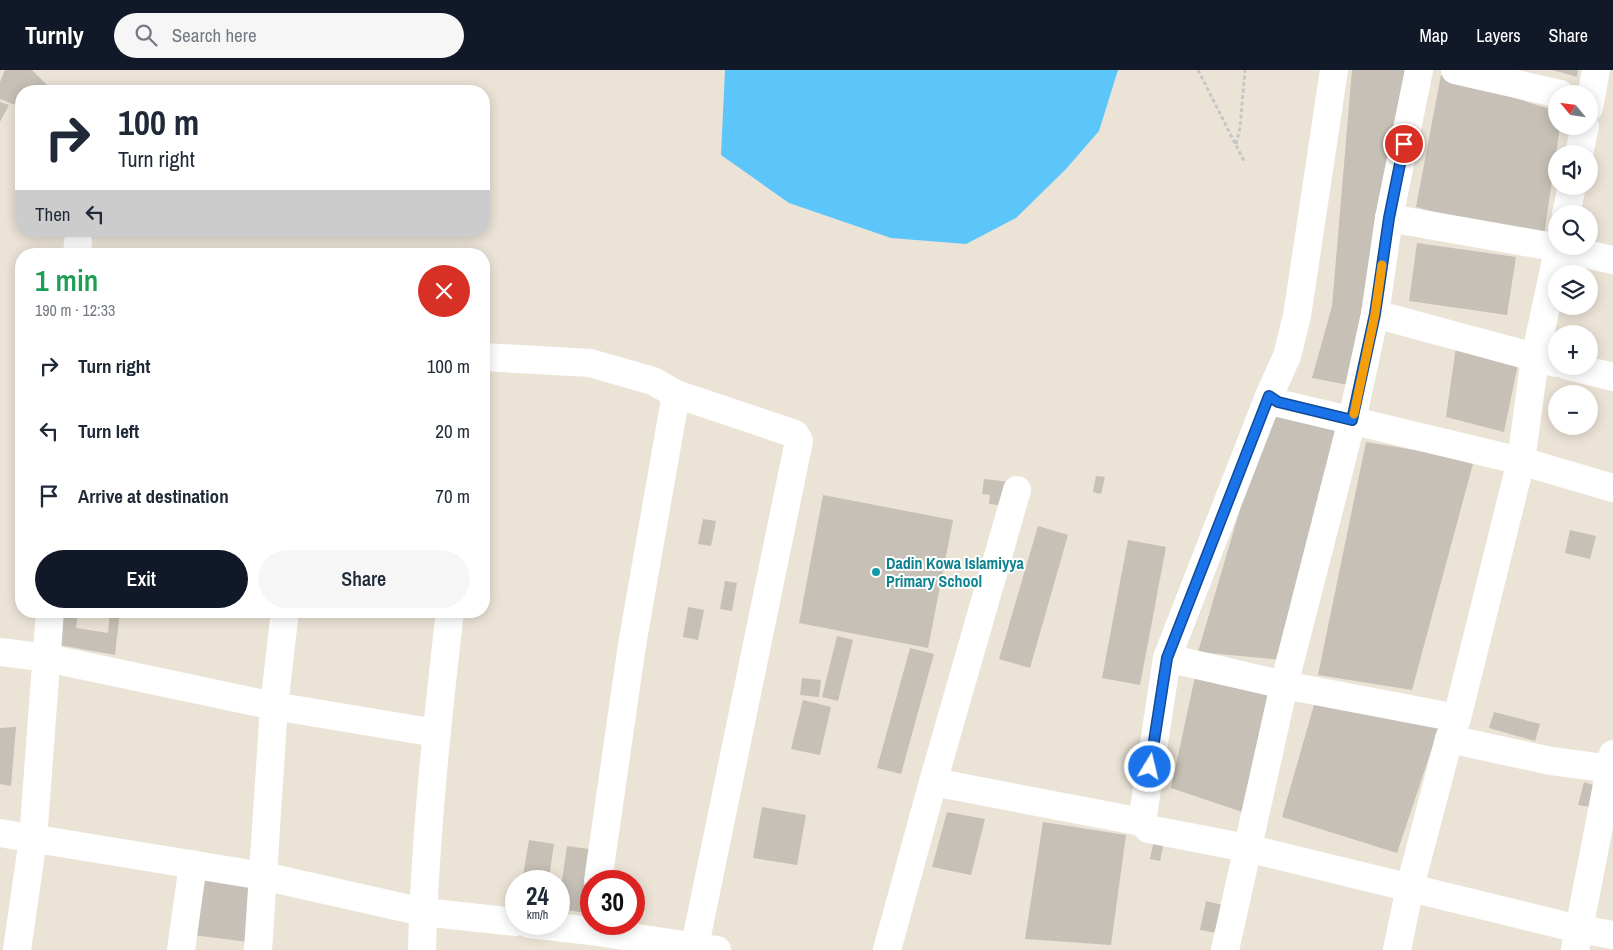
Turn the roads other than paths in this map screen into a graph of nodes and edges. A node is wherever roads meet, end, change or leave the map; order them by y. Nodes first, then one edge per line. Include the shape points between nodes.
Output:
1 (1334, 70) edge
2 (1419, 70) edge
3 (1455, 70) edge
4 (1596, 70) edge
5 (1595, 85) edge
6 (1548, 91) edge
7 (1389, 218) junction
8 (1548, 245) edge
9 (1558, 255) edge
10 (1592, 255) edge
11 (1613, 260) edge
12 (1375, 314) junction
13 (490, 357) edge
14 (1546, 361) edge
15 (1598, 373) edge
16 (1613, 377) edge
17 (676, 394) junction
18 (1269, 396) junction
19 (1352, 420) junction
20 (1521, 461) junction
21 (1613, 488) edge
22 (1017, 490) dead end
23 (50, 618) edge
24 (284, 618) edge
25 (449, 618) edge
26 (0, 652) edge
27 (47, 658) junction
28 (1167, 658) junction
29 (1284, 685) junction
30 (274, 706) junction
31 (1453, 728) junction
32 (436, 733) junction
33 (1612, 764) edge
34 (933, 782) junction
35 (1142, 822) junction
36 (0, 833) edge
37 (33, 839) junction
38 (1247, 848) junction
39 (193, 864) junction
40 (600, 870) edge
41 (263, 876) junction
42 (1410, 887) junction
43 (423, 912) junction
44 (505, 921) edge
45 (591, 935) edge
46 (1613, 935) edge
47 (1577, 939) edge
48 (702, 949) edge
49 (17, 950) edge
50 (181, 950) edge
51 (258, 950) edge
52 (422, 950) edge
53 (887, 950) edge
54 (1225, 950) edge
55 (1397, 950) edge

1 - 18 street via 1298,316
2 - 7 street
3 - 6 street
4 - 5 street
7 - 8 street
7 - 12 street
9 - 14 street
10 - 11 street
12 - 14 street
12 - 19 street
13 - 17 street via 590,363 653,381
14 - 20 street
15 - 16 street
17 - 40 street via 632,644
17 - 48 street via 795,434 799,441
18 - 19 street via 1278,402
18 - 28 street
19 - 20 street
19 - 29 street
20 - 21 street
20 - 31 street
22 - 34 street
23 - 27 street
24 - 30 street
25 - 32 street
26 - 27 street
27 - 30 street
27 - 37 street
28 - 29 street
28 - 35 street
29 - 31 street
29 - 38 street
30 - 32 street
30 - 41 street
31 - 33 street via 1551,761
31 - 42 street
32 - 43 street
33 - 47 street
34 - 35 street
34 - 53 street
35 - 38 street via 1148,829
36 - 37 street
37 - 39 street
37 - 49 street
38 - 42 street
38 - 54 street
39 - 41 street
39 - 50 street
41 - 43 street
41 - 51 street
42 - 47 street
42 - 55 street
43 - 44 street
43 - 52 street
45 - 48 street
46 - 47 street

